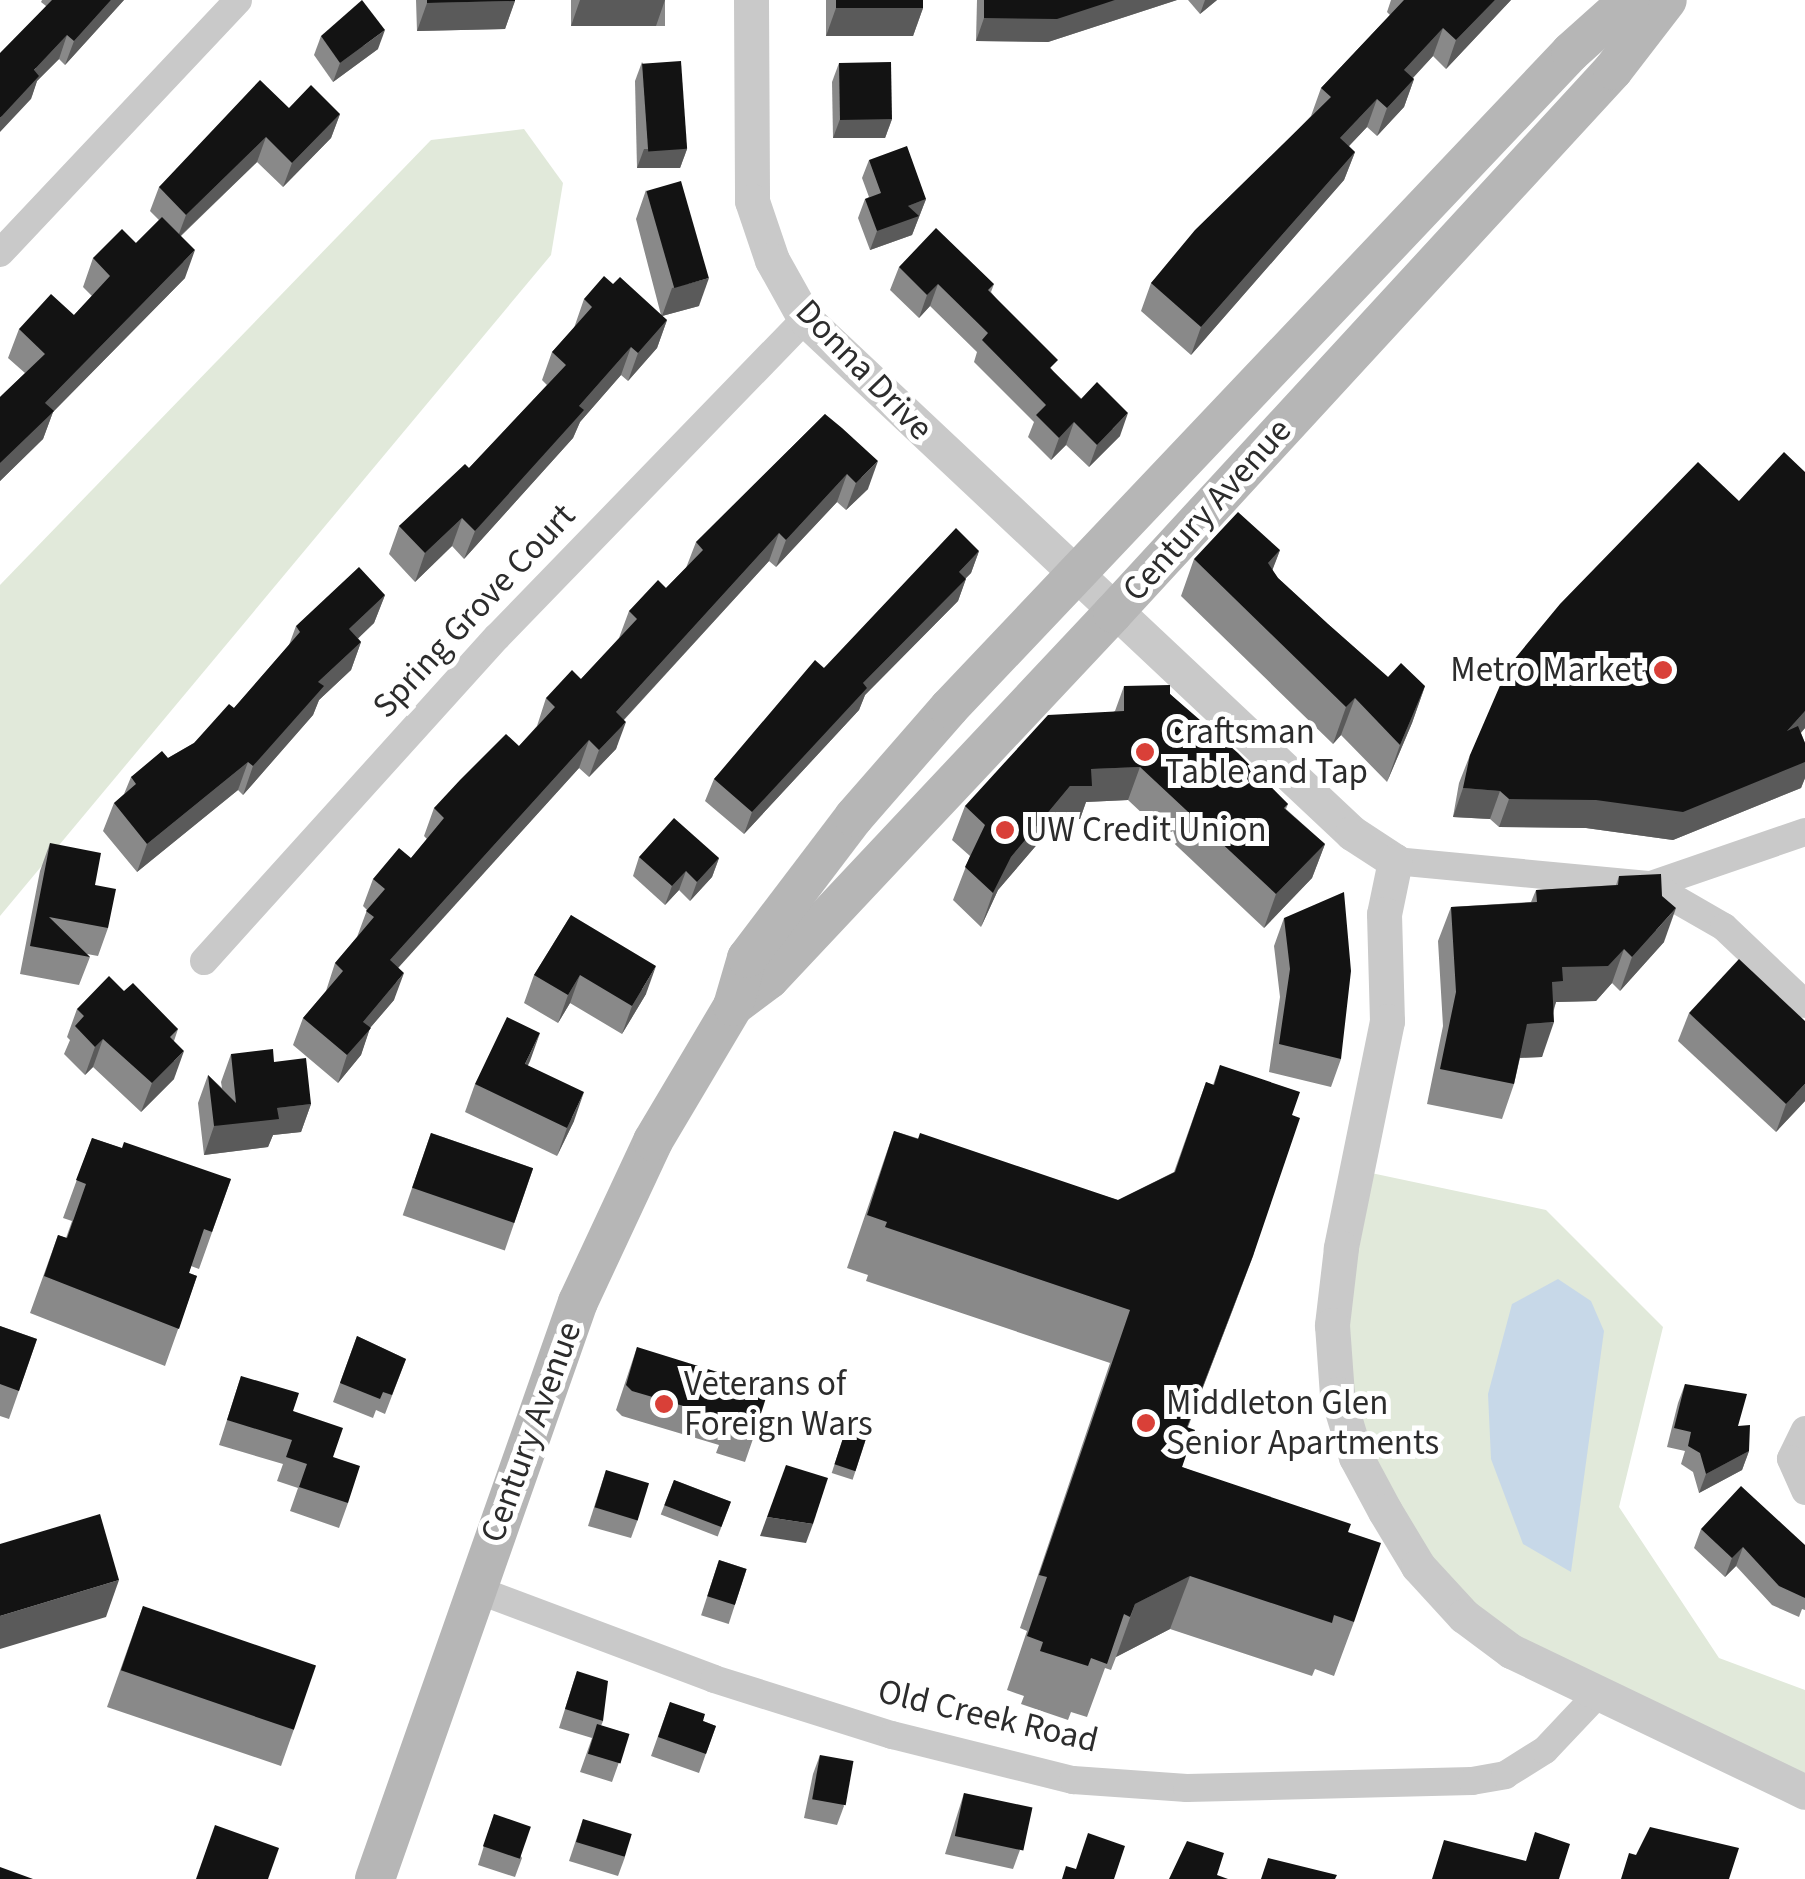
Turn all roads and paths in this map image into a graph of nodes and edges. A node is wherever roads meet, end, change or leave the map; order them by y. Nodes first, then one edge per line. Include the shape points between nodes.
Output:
1 (238, 0) edge
2 (751, 0) edge
3 (1628, 0) edge
4 (1668, 0) edge
5 (0, 253) edge
6 (805, 319) junction
7 (1075, 576) junction
8 (1114, 613) junction
9 (1805, 832) edge
10 (1395, 861) junction
11 (1651, 884) junction
12 (204, 961) dead end
13 (1805, 1004) edge
14 (733, 1006) junction
15 (1805, 1430) edge
16 (1805, 1490) edge
17 (475, 1589) junction
18 (1596, 1696) junction
19 (1805, 1792) edge
20 (375, 1879) edge

1 - 5 street
2 - 6 street, Donna Drive via 752,201 772,260
3 - 7 main road, Century Avenue via 1571,52
4 - 8 main road, Century Avenue via 1613,70
6 - 7 street, Donna Drive
6 - 12 street, Spring Grove Court via 497,637
7 - 8 street, Donna Drive
7 - 14 main road, Century Avenue via 854,817 747,958
8 - 10 street, Donna Drive via 1352,833
8 - 14 main road, Century Avenue via 769,979
9 - 11 street
10 - 11 street
10 - 18 street via 1384,914 1385,1035 1332,1325 1337,1394 1356,1457 1418,1566 1495,1640
11 - 13 street via 1724,927
14 - 17 main road, Century Avenue via 653,1141 599,1254
15 - 16 street via 1791,1459
17 - 18 street, Old Creek Road via 714,1679 892,1735 1073,1780 1186,1788 1472,1781 1505,1775 1545,1750
17 - 20 main road, Century Avenue
18 - 19 street

